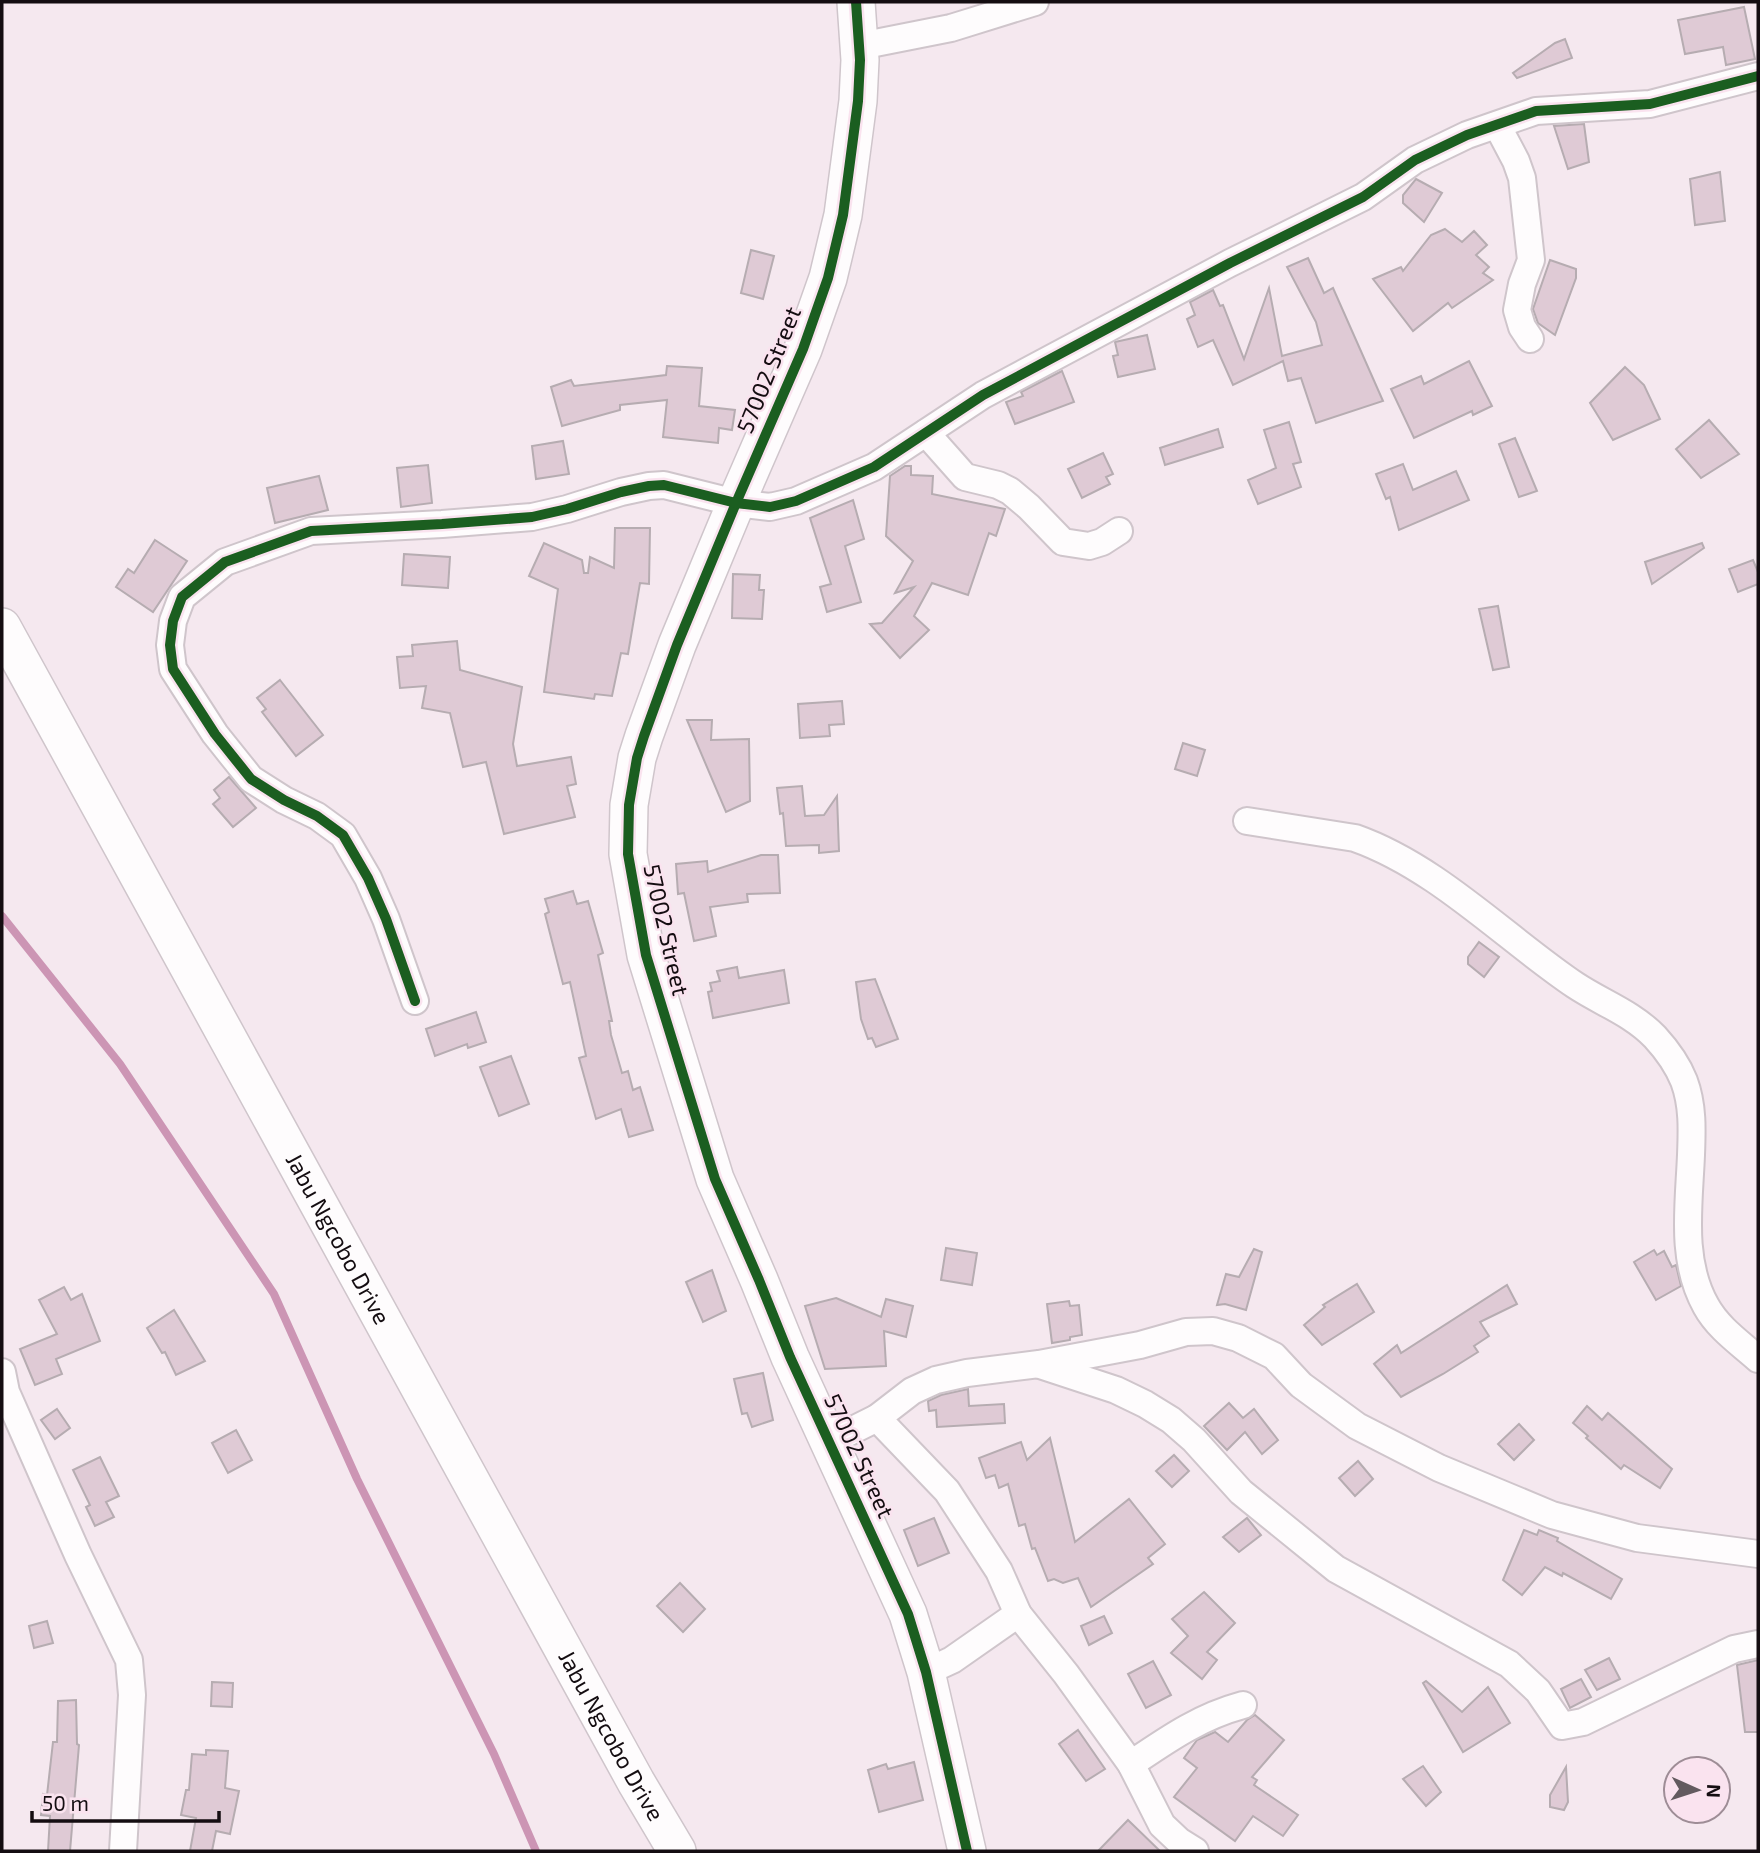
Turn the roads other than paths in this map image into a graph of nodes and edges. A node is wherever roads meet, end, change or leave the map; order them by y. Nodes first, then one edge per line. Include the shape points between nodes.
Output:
1 (856, 2) edge
2 (1035, 2) edge
3 (860, 46) junction
4 (1758, 76) edge
5 (1497, 125) junction
6 (1530, 340) dead end
7 (926, 433) junction
8 (736, 503) junction
9 (1119, 531) dead end
10 (2, 628) edge
11 (1247, 821) dead end
12 (415, 1001) dead end
13 (1758, 1359) edge
14 (1039, 1364) junction
15 (2, 1372) edge
16 (877, 1418) junction
17 (828, 1443) junction
18 (1758, 1554) edge
19 (1018, 1614) junction
20 (1758, 1644) edge
21 (926, 1672) junction
22 (1243, 1705) dead end
23 (1131, 1764) junction
24 (123, 1851) edge
25 (677, 1851) edge
26 (967, 1851) edge
27 (1195, 1851) edge

1 - 3 street, 57002 Street
2 - 3 street via 951,28
3 - 8 street, 57002 Street via 858,101 843,215 828,278 803,349
4 - 5 street via 1650,104 1549,109
5 - 6 street via 1522,178 1531,260 1517,310
5 - 7 street via 1415,160 1363,197 1230,262 983,395
7 - 8 street via 874,467 796,501 770,507
7 - 9 street via 965,477 1010,491 1063,542 1089,546
8 - 12 street via 649,486 532,517 311,531 225,562 183,597 173,621 173,669 251,779 343,835 386,919
8 - 17 street, 57002 Street via 677,645 637,758 629,805 628,854 646,955 715,1179
10 - 25 street, Jabu Ngcobo Drive
11 - 13 street via 1371,844 1418,869 1576,986 1625,1012 1655,1037 1684,1081 1691,1107 1688,1250 1693,1274 1706,1307 1723,1329
14 - 16 street via 936,1380 912,1391
14 - 18 street via 1186,1332 1213,1331 1274,1356 1301,1385 1357,1426 1439,1468 1552,1515 1637,1538
14 - 20 street via 1116,1390 1171,1420 1241,1492 1336,1569 1509,1664 1538,1691 1562,1726 1583,1722 1734,1649
15 - 24 street via 6,1392 129,1660 132,1695
16 - 17 street
16 - 19 street via 947,1491 999,1571
17 - 21 street, 57002 Street via 908,1614
19 - 21 street via 952,1660
19 - 23 street
21 - 26 street, 57002 Street
22 - 23 street via 1180,1731
23 - 27 street via 1162,1825

